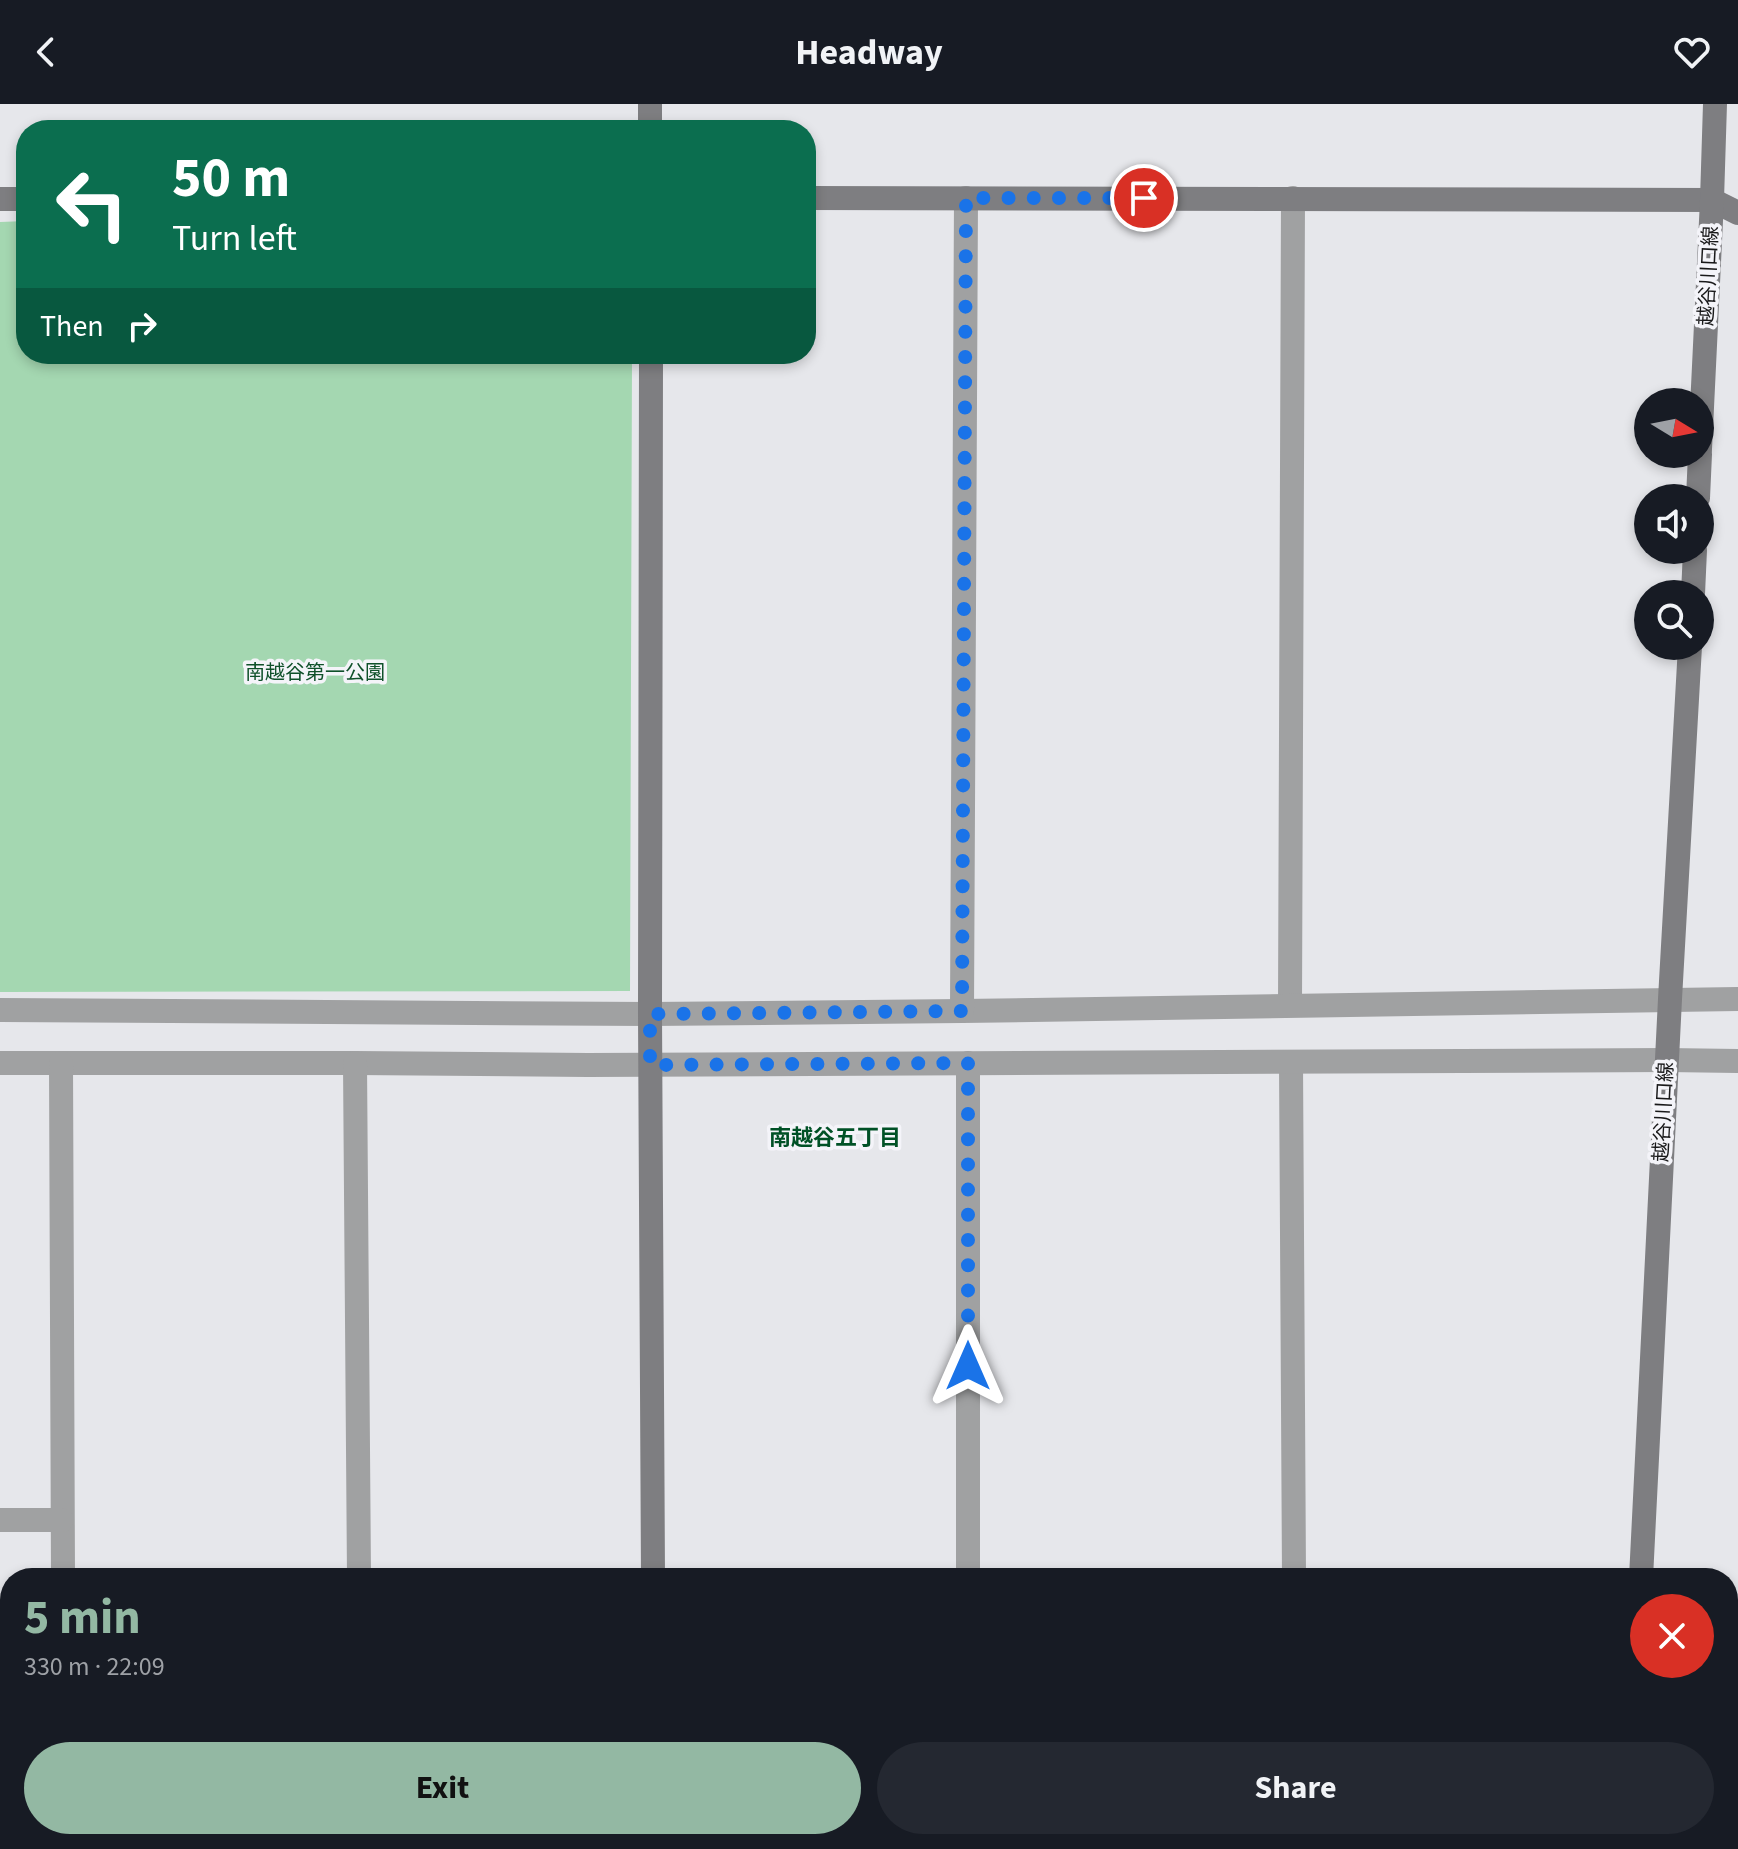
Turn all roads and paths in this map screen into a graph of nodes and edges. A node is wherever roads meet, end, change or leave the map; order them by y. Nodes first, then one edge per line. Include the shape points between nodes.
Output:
1 (1715, 104) edge
2 (816, 198) edge
3 (966, 198) junction
4 (1293, 198) junction
5 (1712, 200) junction
6 (1738, 213) edge
7 (651, 364) edge
8 (1703, 388) edge
9 (1689, 660) edge
10 (1670, 999) junction
11 (1738, 999) edge
12 (1290, 1005) junction
13 (0, 1010) edge
14 (962, 1011) junction
15 (650, 1014) junction
16 (1667, 1060) junction
17 (1738, 1061) edge
18 (1291, 1062) junction
19 (0, 1063) edge
20 (61, 1063) junction
21 (355, 1063) junction
22 (968, 1063) junction
23 (650, 1065) junction
24 (0, 1520) edge
25 (62, 1520) junction
26 (63, 1568) edge
27 (359, 1568) edge
28 (653, 1568) edge
29 (968, 1568) edge
30 (1294, 1568) edge
31 (1642, 1568) edge

1 - 5 street, 越谷川口線
2 - 3 street
3 - 4 street
3 - 14 street
4 - 5 street
4 - 12 street
5 - 6 street
5 - 8 street, 越谷川口線
7 - 15 street
9 - 10 street, 越谷川口線
10 - 11 street
10 - 12 street
10 - 16 street, 越谷川口線
12 - 14 street
13 - 15 street
14 - 15 street
15 - 23 street
16 - 17 street
16 - 18 street
16 - 31 street, 越谷川口線
18 - 22 street
18 - 30 street
19 - 20 street
20 - 21 street
20 - 25 street
21 - 23 street
21 - 27 street
22 - 23 street
22 - 29 street
23 - 28 street
24 - 25 street
25 - 26 street

